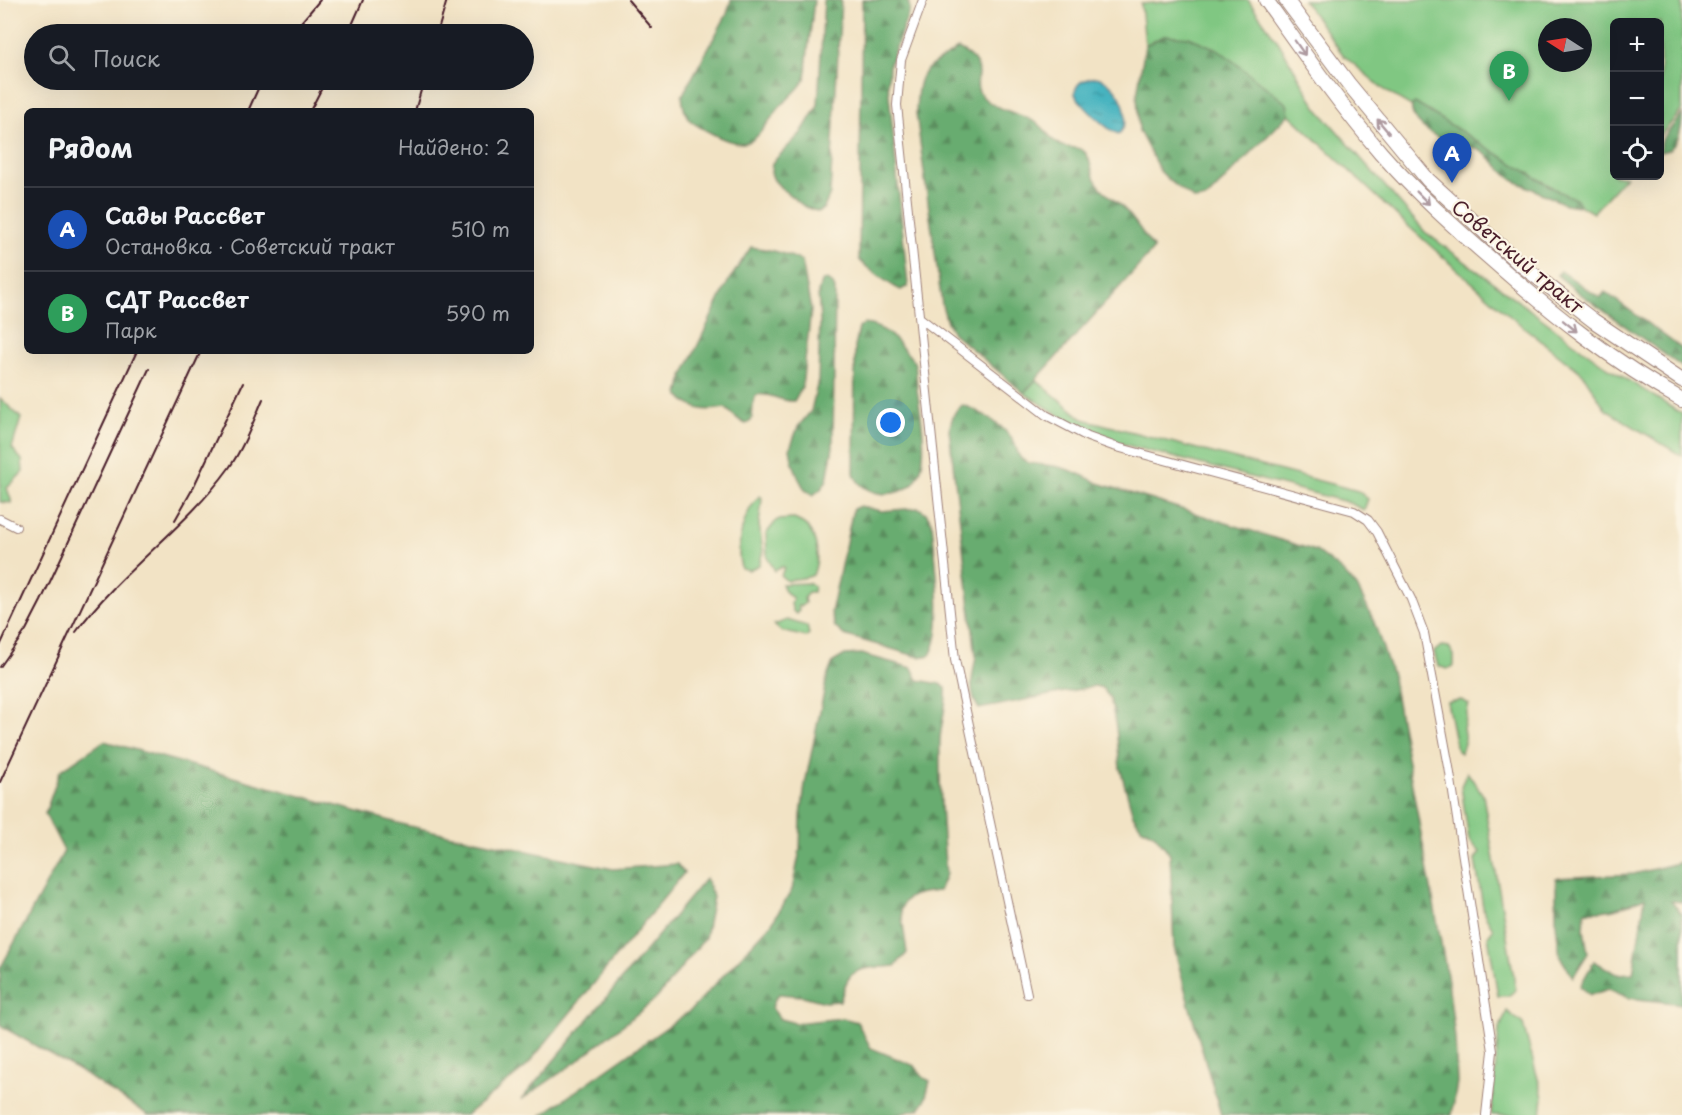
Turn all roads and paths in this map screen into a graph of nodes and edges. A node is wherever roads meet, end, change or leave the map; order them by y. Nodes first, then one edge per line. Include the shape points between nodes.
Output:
1 (923, 0) edge
2 (1266, 0) edge
3 (1286, 0) edge
4 (920, 318) junction
5 (1682, 380) edge
6 (1682, 400) edge
7 (0, 519) edge
8 (16, 527) dead end
9 (1027, 994) dead end
10 (1486, 1115) edge

1 - 4 street via 901,60 897,105
2 -> 6 highway, Советский тракт via 1331,93 1443,218 1589,341
5 -> 3 highway, Советский тракт via 1594,321 1520,264 1428,180
4 - 9 street via 955,660
4 - 10 street via 1047,415 1088,437 1354,511 1377,532 1424,633 1493,1051
7 - 8 street

